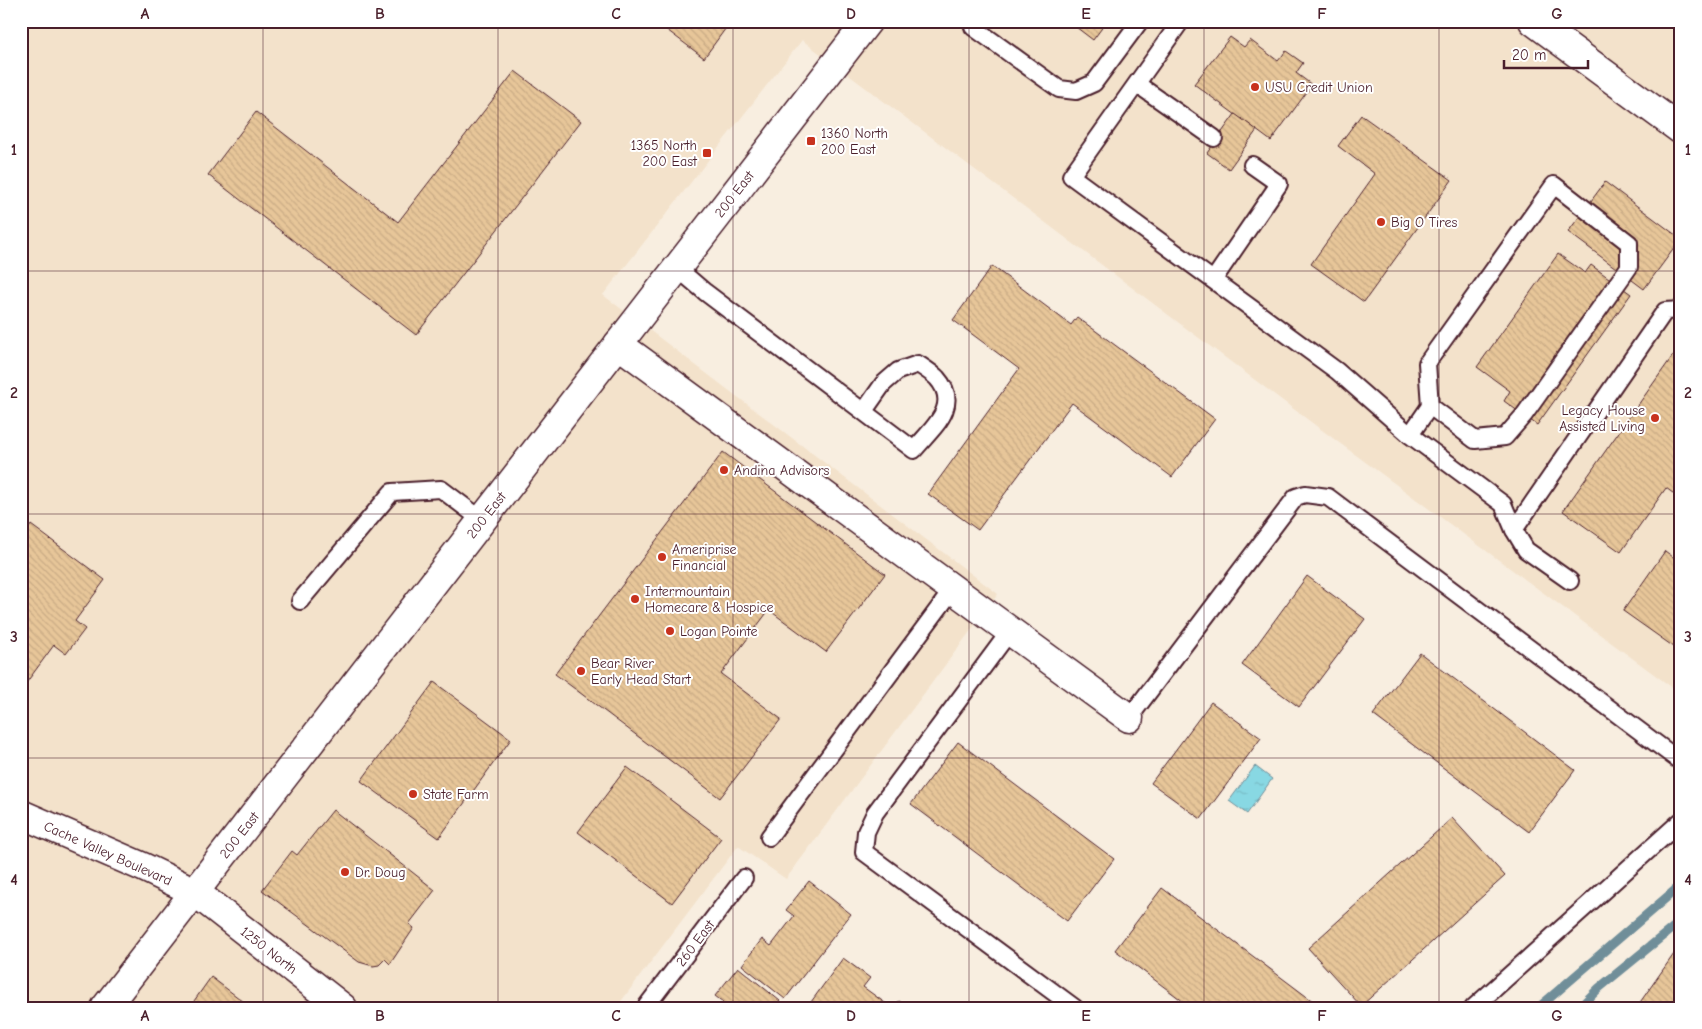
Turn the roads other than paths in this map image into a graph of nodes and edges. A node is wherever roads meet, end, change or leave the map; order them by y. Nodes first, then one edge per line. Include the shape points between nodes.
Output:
1 (868, 21) edge
2 (1140, 21) edge
3 (1182, 21) edge
4 (1533, 21) edge
5 (973, 27) dead end
6 (1137, 84) junction
7 (1681, 130) edge
8 (1214, 138) dead end
9 (1252, 165) dead end
10 (676, 268) junction
11 (1214, 279) junction
12 (1681, 310) edge
13 (618, 344) junction
14 (1430, 406) junction
15 (864, 412) junction
16 (1410, 435) junction
17 (482, 520) junction
18 (1514, 530) junction
19 (1570, 581) dead end
20 (953, 589) junction
21 (300, 601) dead end
22 (1010, 631) junction
23 (1129, 718) joint
24 (1681, 762) edge
25 (21, 814) edge
26 (1681, 821) edge
27 (769, 837) dead end
28 (744, 878) dead end
29 (195, 892) junction
30 (105, 1008) edge
31 (343, 1008) edge
32 (646, 1008) edge
33 (1075, 1008) edge
34 (1473, 1008) edge

1 - 10 main road, 200 East
2 - 5 lane via 1094,83 1076,91 1059,89
3 - 6 lane
4 - 7 main road
6 - 8 lane
6 - 11 lane via 1071,176
9 - 11 lane via 1279,184
10 - 13 main road, 200 East
10 - 15 lane
11 - 16 lane via 1337,371
12 - 18 lane via 1665,312
13 - 17 main road, 200 East
13 - 20 main road
14 - 14 lane via 1475,440 1505,437 1628,267 1629,243 1554,185 1426,363
14 - 16 lane
15 - 15 lane via 914,450 946,411 947,394 937,377 918,364 898,371 883,384
16 - 18 lane via 1503,504
17 - 21 lane via 441,489 392,492
17 - 29 main road, 200 East
18 - 19 lane via 1526,550
20 - 22 main road
20 - 27 lane
22 - 23 main road
22 - 33 lane via 875,813 866,832 864,852
23 - 24 lane via 1296,497 1305,494 1328,497
25 - 29 main road, Cache Valley Boulevard
26 - 34 lane
28 - 32 lane, 260 East
29 - 30 main road, 200 East
29 - 31 main road, 1250 North

